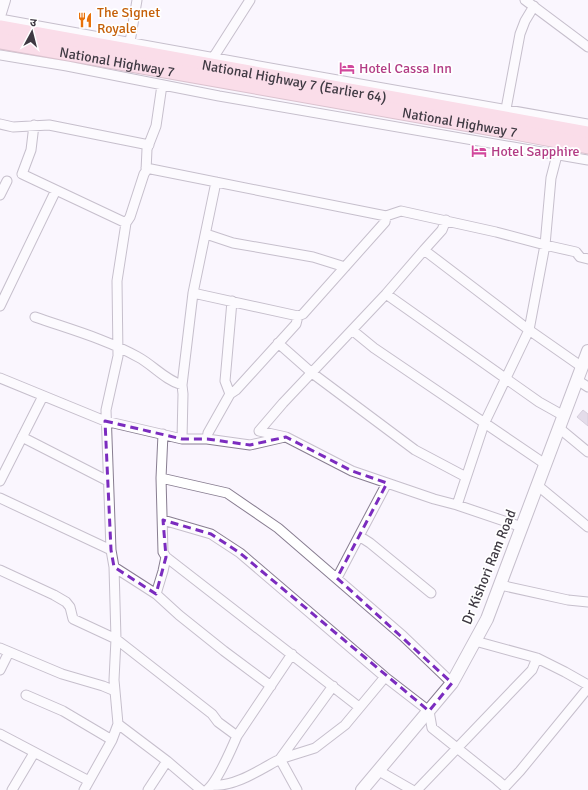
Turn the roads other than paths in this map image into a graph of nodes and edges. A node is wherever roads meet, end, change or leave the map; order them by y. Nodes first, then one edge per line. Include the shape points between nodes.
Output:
1 (4, 0) edge
2 (137, 0) edge
3 (250, 0) edge
4 (525, 0) edge
5 (534, 6) junction
6 (0, 13) edge
7 (0, 19) edge
8 (0, 28) edge
9 (0, 41) edge
10 (588, 46) edge
11 (129, 47) junction
12 (0, 55) edge
13 (213, 58) junction
14 (162, 85) junction
15 (506, 109) junction
16 (0, 124) edge
17 (588, 124) edge
18 (34, 125) junction
19 (588, 134) edge
20 (149, 145) junction
21 (588, 146) edge
22 (557, 155) junction
23 (588, 160) edge
24 (146, 168) junction
25 (8, 181) dead end
26 (216, 182) junction
27 (56, 190) junction
28 (0, 195) edge
29 (386, 216) junction
30 (446, 220) junction
31 (126, 223) junction
32 (206, 234) junction
33 (545, 245) junction
34 (424, 250) junction
35 (588, 259) edge
36 (345, 267) junction
37 (193, 293) junction
38 (386, 294) junction
39 (232, 301) junction
40 (0, 306) edge
41 (298, 316) junction
42 (35, 317) dead end
43 (352, 330) junction
44 (529, 330) junction
45 (278, 343) junction
46 (117, 347) junction
47 (588, 351) edge
48 (582, 367) junction
49 (312, 373) junction
50 (0, 378) edge
51 (507, 378) junction
52 (577, 380) junction
53 (182, 385) junction
54 (588, 387) edge
55 (230, 394) junction
56 (43, 396) junction
57 (564, 416) junction
58 (105, 421) junction
59 (484, 424) junction
60 (559, 428) junction
61 (163, 434) junction
62 (22, 437) junction
63 (286, 437) junction
64 (182, 439) junction
65 (207, 439) junction
66 (588, 452) edge
67 (545, 464) junction
68 (466, 477) junction
69 (161, 478) junction
70 (0, 481) edge
71 (108, 481) junction
72 (387, 483) junction
73 (537, 485) junction
74 (0, 498) edge
75 (457, 505) junction
76 (163, 520) junction
77 (522, 527) junction
78 (588, 527) edge
79 (359, 536) junction
80 (111, 550) junction
81 (166, 557) junction
82 (114, 567) junction
83 (0, 570) edge
84 (337, 578) junction
85 (500, 584) junction
86 (431, 593) dead end
87 (156, 594) junction
88 (588, 602) edge
89 (116, 639) junction
90 (475, 641) junction
91 (4, 650) edge
92 (292, 654) junction
93 (537, 658) junction
94 (0, 670) edge
95 (385, 677) junction
96 (452, 683) junction
97 (271, 686) junction
98 (332, 686) junction
99 (588, 686) edge
100 (115, 691) junction
101 (26, 695) dead end
102 (359, 707) junction
103 (429, 712) junction
104 (118, 724) junction
105 (0, 734) edge
106 (237, 736) junction
107 (112, 740) junction
108 (457, 748) junction
109 (34, 753) junction
110 (280, 759) junction
111 (167, 761) junction
112 (379, 771) junction
113 (89, 781) junction
114 (210, 787) edge
115 (505, 789) edge
116 (12, 790) edge
117 (84, 790) edge
118 (148, 790) edge
119 (201, 790) edge
120 (297, 790) edge
121 (362, 790) edge
122 (412, 790) edge
123 (417, 790) edge

1 - 6 street
2 - 11 street
3 - 13 street
4 - 5 street
5 - 10 street
5 - 15 street via 520,34
7 - 11 street
8 - 11 highway, National Highway 7 (Earlier 64)
9 - 21 highway, National Highway 7
11 - 13 street
11 - 19 highway, National Highway 7 (Earlier 64)
12 - 14 street
13 - 15 street
14 - 20 street via 156,126
14 - 22 street
15 - 17 street
16 - 18 street via 13,127
18 - 20 street via 49,124
18 - 27 street via 31,150 22,174
20 - 24 street
22 - 23 street
22 - 33 street via 551,178
24 - 26 street
24 - 31 street
25 - 28 street
26 - 29 street
26 - 32 street
27 - 31 street
27 - 40 street
29 - 30 street via 401,211
29 - 36 street via 385,222
30 - 33 street
30 - 34 street via 442,230
31 - 46 street via 117,281
32 - 36 street via 233,243 313,257
32 - 37 street
33 - 35 street via 576,252 580,257
33 - 44 street
34 - 38 street
34 - 44 street
36 - 41 street via 303,314
37 - 39 street
37 - 53 street
38 - 43 street
38 - 51 street
39 - 41 street
39 - 55 street via 225,381
41 - 45 street via 296,324
42 - 46 street
43 - 49 street
43 - 59 street
44 - 48 street
44 - 51 street
45 - 49 street
45 - 55 street
46 - 53 street
46 - 58 street via 118,356
47 - 48 street, Dr Kishori Ram Road
48 - 52 street, Dr Kishori Ram Road
49 - 63 street via 258,431
49 - 68 street via 415,450
50 - 56 street
51 - 57 street via 539,402
51 - 59 street
52 - 54 street
52 - 57 street, Dr Kishori Ram Road
53 - 64 street
55 - 65 street
56 - 58 street
56 - 62 street
57 - 60 street, Dr Kishori Ram Road
58 - 61 street
58 - 71 street
59 - 67 street
59 - 68 street
60 - 66 street
60 - 67 street, Dr Kishori Ram Road
61 - 64 street
61 - 69 street
62 - 70 street
62 - 71 street
63 - 65 street via 250,445
63 - 72 street via 352,471
64 - 65 street
67 - 73 street, Dr Kishori Ram Road
68 - 75 street
69 - 76 street
69 - 84 street via 227,493 278,528
71 - 80 street
72 - 75 street
72 - 79 street
73 - 77 street, Dr Kishori Ram Road
73 - 78 street
74 - 80 street
75 - 77 street
76 - 81 street via 163,552
76 - 95 street via 211,534 240,553
77 - 85 street, Dr Kishori Ram Road
79 - 84 street
79 - 86 street
80 - 82 street
81 - 87 street
81 - 92 street
82 - 87 street
82 - 89 street
83 - 89 street via 66,602 73,619
84 - 96 street
85 - 88 street via 568,600
85 - 90 street, Dr Kishori Ram Road via 487,619
87 - 97 street via 201,633
89 - 100 street
89 - 106 street
90 - 93 street
90 - 96 street, Dr Kishori Ram Road
91 - 94 street
91 - 100 street via 62,674
92 - 97 street
92 - 98 street
93 - 99 street
93 - 108 street via 532,670
95 - 102 street
95 - 103 street
96 - 103 street, Dr Kishori Ram Road
97 - 106 street
98 - 102 street
98 - 110 street
99 - 115 street
100 - 104 street
101 - 107 street via 63,711
102 - 110 street via 345,725 315,748
103 - 108 street via 432,728
103 - 112 street, Dr Kishori Ram Road
104 - 107 street
104 - 111 street
105 - 109 street
106 - 114 street
107 - 113 street
108 - 115 street
108 - 123 street
109 - 113 street
109 - 116 street
110 - 114 street via 237,781
110 - 120 street
111 - 118 street
111 - 119 street
112 - 121 street, Dr Kishori Ram Road
112 - 122 street
113 - 117 street

